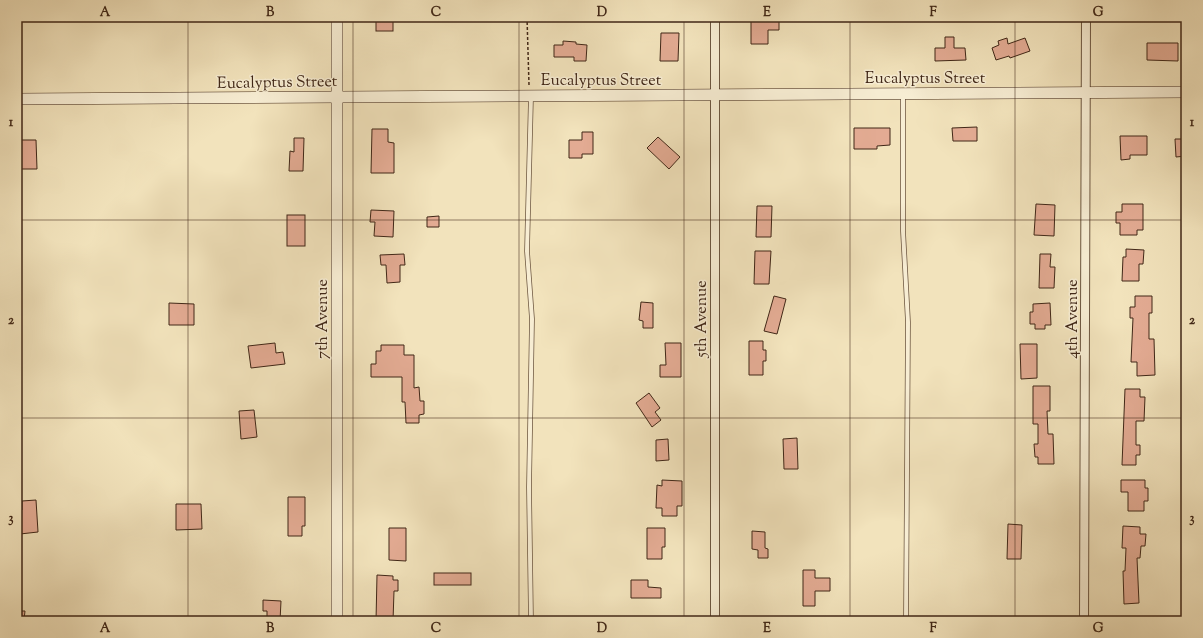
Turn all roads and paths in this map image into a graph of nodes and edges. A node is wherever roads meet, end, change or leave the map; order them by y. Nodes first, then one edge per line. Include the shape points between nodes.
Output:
1 (337, 17) edge
2 (526, 17) edge
3 (715, 17) edge
4 (1086, 17) edge
5 (1087, 92) junction
6 (1186, 92) edge
7 (903, 94) junction
8 (531, 95) junction
9 (716, 95) junction
10 (337, 96) junction
11 (17, 99) edge
12 (337, 621) edge
13 (531, 621) edge
14 (715, 621) edge
15 (906, 621) edge
16 (1084, 621) edge

1 - 10 main road, 7th Avenue
2 - 8 path via 528,83
3 - 9 street, 5th Avenue
4 - 5 street, 4th Avenue
5 - 6 main road, Eucalyptus Street
5 - 7 main road, Eucalyptus Street
5 - 16 street, 4th Avenue
7 - 9 main road, Eucalyptus Street
7 - 15 lane via 903,231 908,322
8 - 9 main road, Eucalyptus Street
8 - 10 main road, Eucalyptus Street
8 - 13 lane via 527,251 532,319 529,480
9 - 14 street, 5th Avenue
10 - 11 main road, Eucalyptus Street
10 - 12 main road, 7th Avenue

